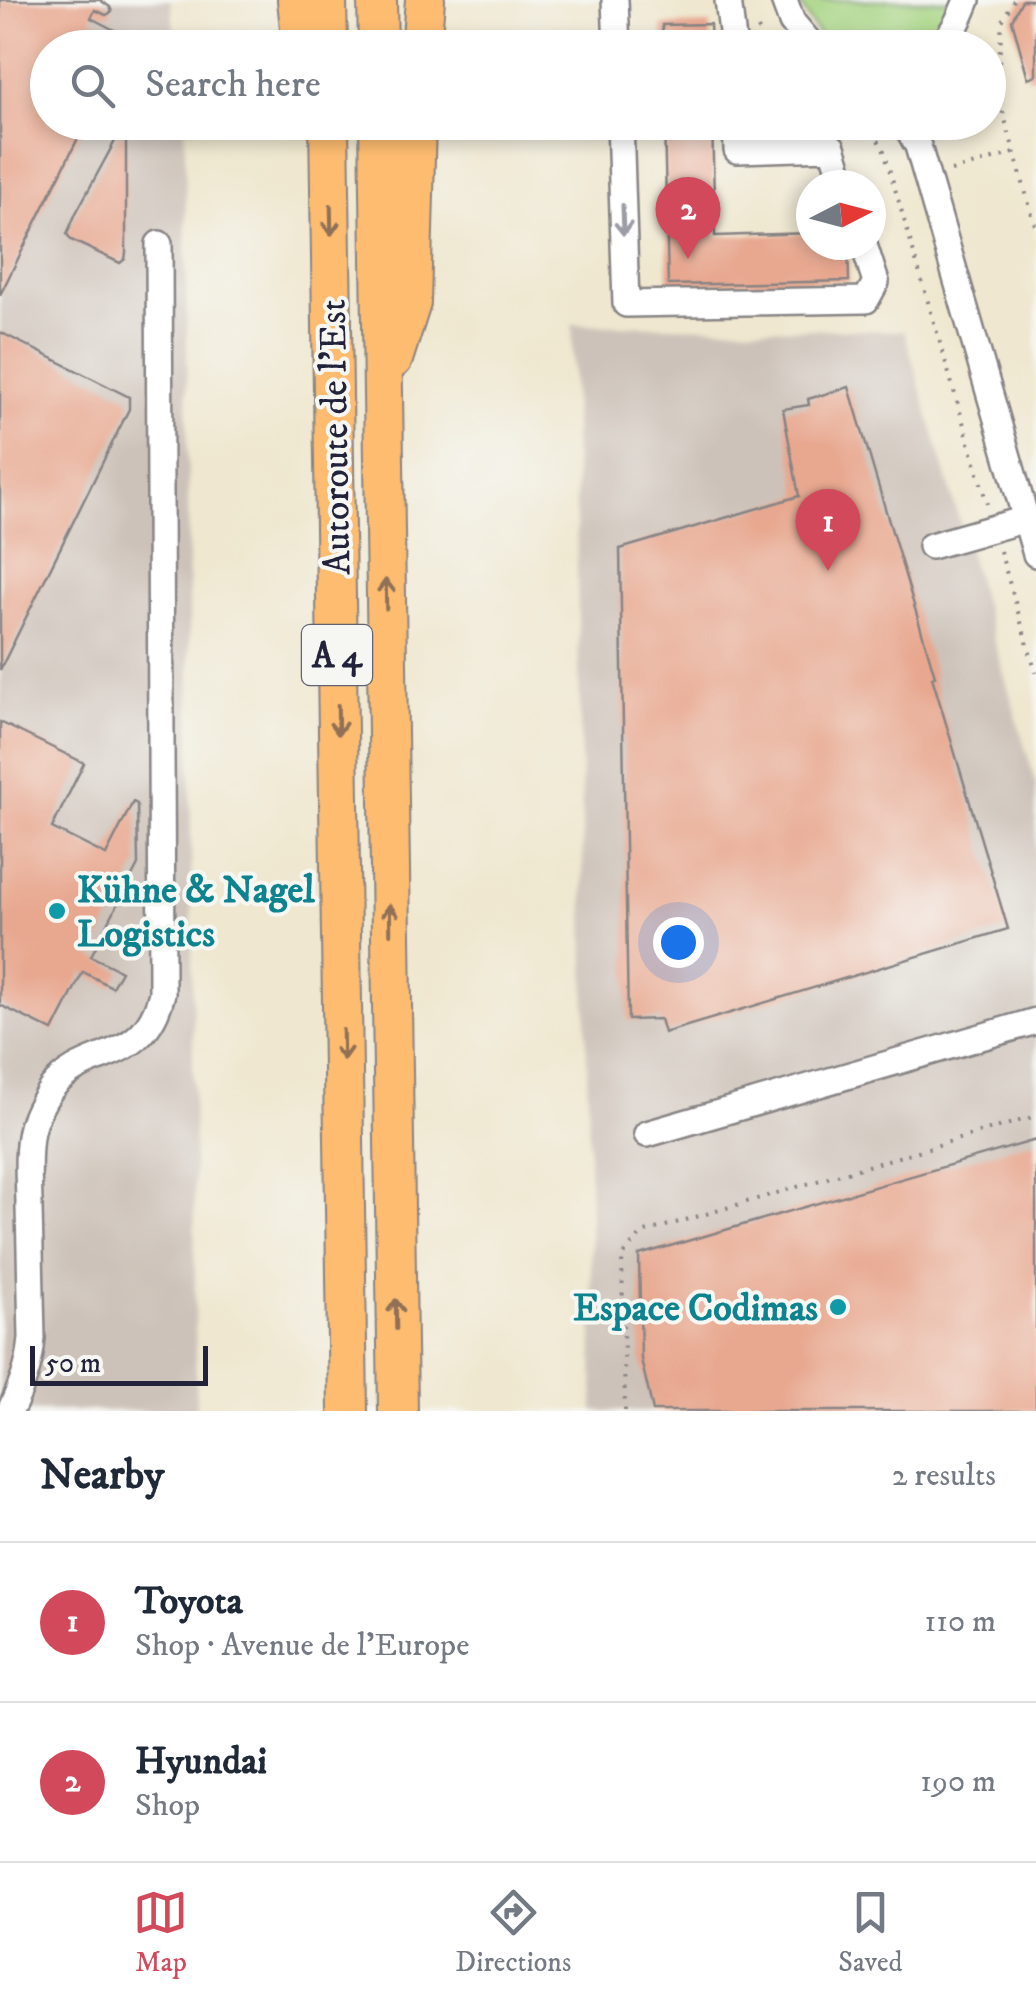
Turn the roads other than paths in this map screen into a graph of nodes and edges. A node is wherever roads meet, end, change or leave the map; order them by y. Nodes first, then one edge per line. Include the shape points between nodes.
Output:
1 (297, 0) edge
2 (327, 0) edge
3 (377, 0) edge
4 (425, 0) edge
5 (616, 0) edge
6 (728, 0) edge
7 (784, 0) edge
8 (967, 0) edge
9 (301, 30) edge
10 (328, 30) edge
11 (378, 30) edge
12 (423, 30) edge
13 (617, 30) edge
14 (732, 30) edge
15 (799, 30) edge
16 (953, 30) edge
17 (329, 140) edge
18 (379, 140) edge
19 (416, 140) edge
20 (621, 140) edge
21 (737, 140) edge
22 (920, 140) edge
23 (839, 170) edge
24 (159, 244) dead end
25 (869, 260) edge
26 (383, 390) junction
27 (1026, 519) junction
28 (931, 546) dead end
29 (1036, 554) edge
30 (1036, 1021) edge
31 (647, 1134) dead end
32 (10, 1411) edge
33 (348, 1411) edge
34 (398, 1411) edge

1 - 9 highway
2 - 10 highway
3 - 11 highway
4 - 12 highway
5 - 13 street
6 - 14 street
7 - 15 street
8 - 16 street
17 -> 33 highway, Autoroute de l’Est / A 4
18 - 26 highway, Autoroute de l’Est / A 4
19 - 26 highway via 411,303
20 -> 25 street via 626,304 866,300 876,282
21 - 23 street via 737,150 832,147
22 - 27 street
24 - 32 street via 162,993 138,1038 65,1076 37,1115 28,1164 30,1360
34 -> 26 highway, Autoroute de l’Est / A 4
27 - 28 street
27 - 29 street
30 - 31 street

